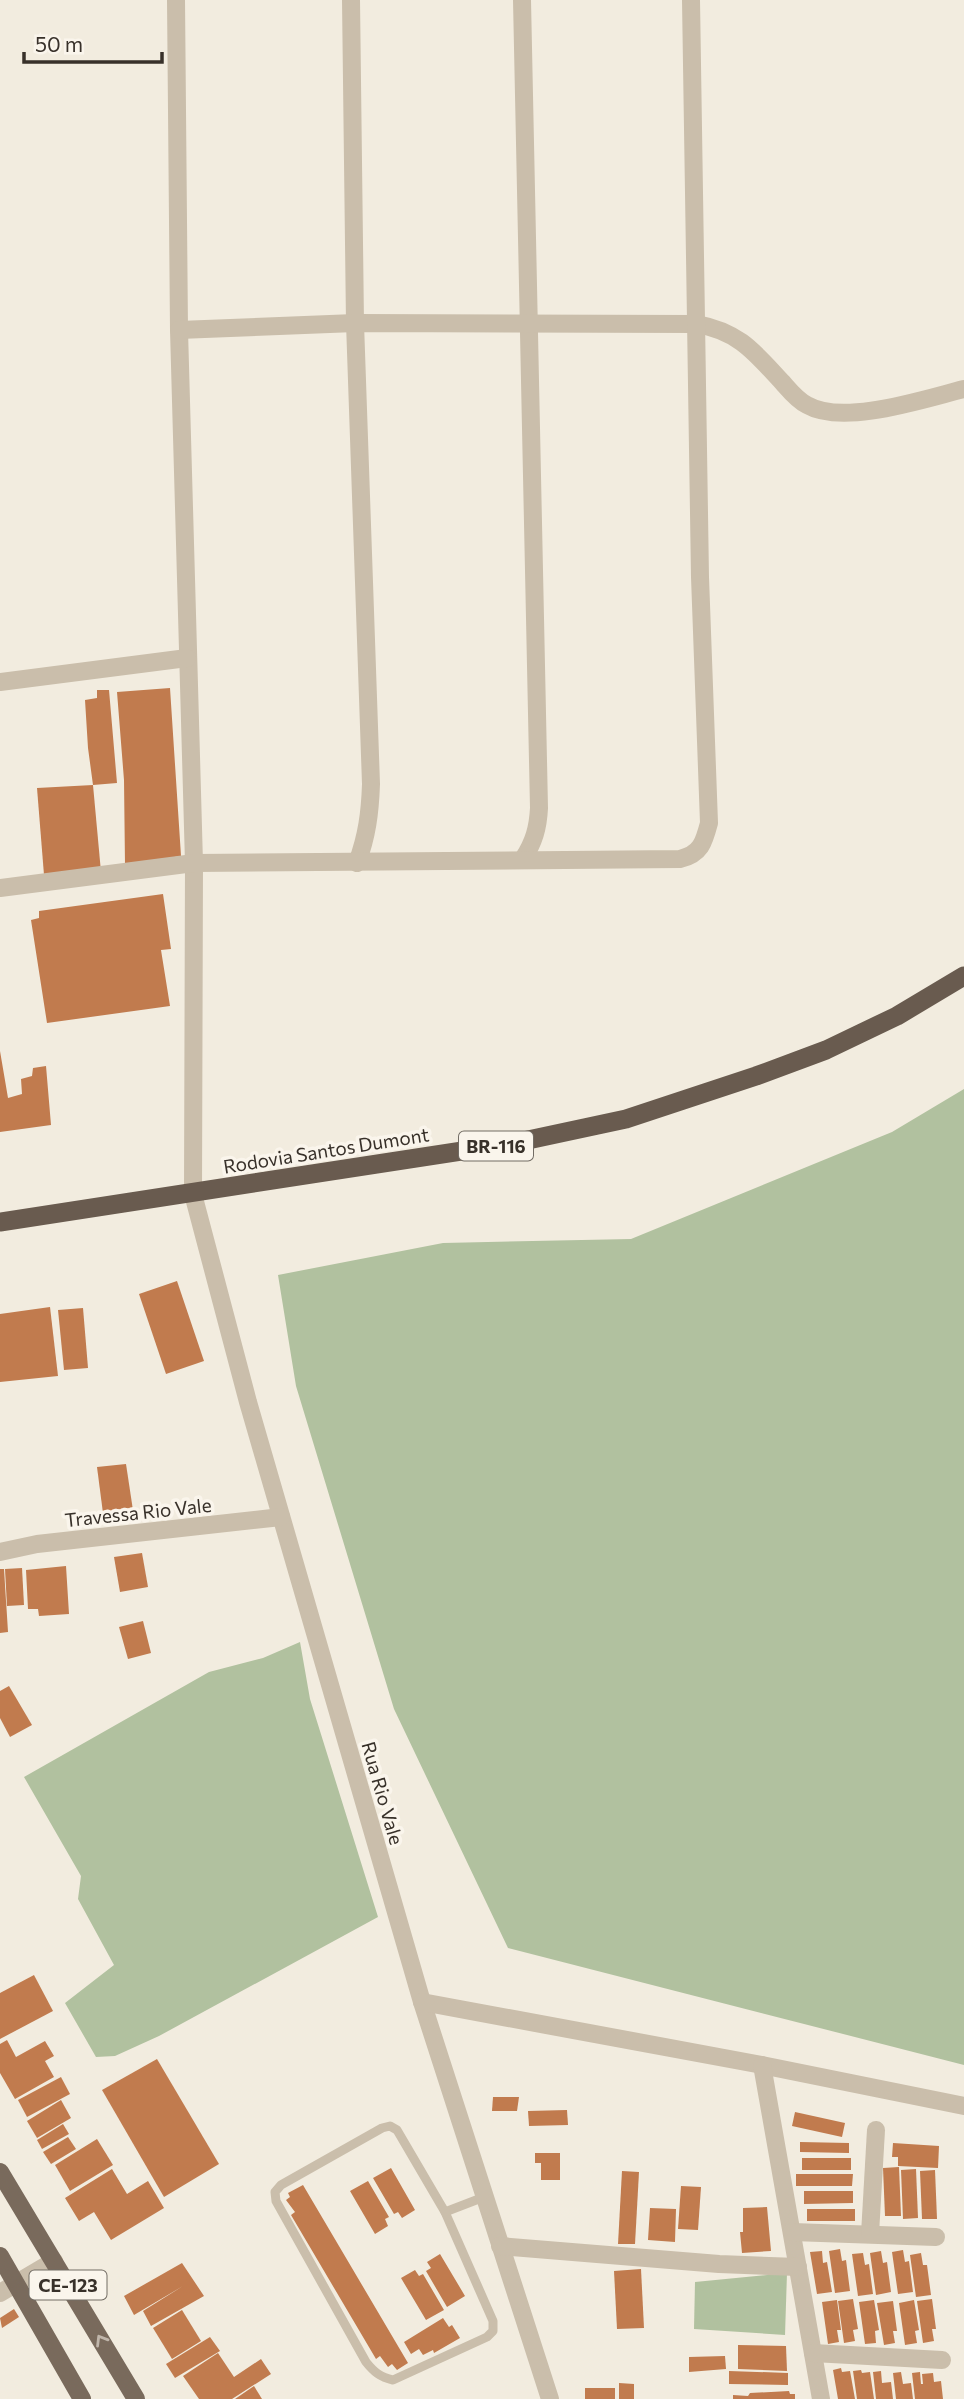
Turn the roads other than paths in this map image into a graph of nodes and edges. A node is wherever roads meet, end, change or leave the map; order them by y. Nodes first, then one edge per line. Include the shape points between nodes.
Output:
1 (176, 0) edge
2 (351, 0) edge
3 (522, 0) edge
4 (691, 0) edge
5 (355, 323) junction
6 (528, 324) junction
7 (697, 324) junction
8 (179, 330) junction
9 (964, 389) edge
10 (187, 658) junction
11 (0, 682) edge
12 (523, 859) junction
13 (194, 863) junction
14 (357, 863) junction
15 (0, 888) edge
16 (964, 976) edge
17 (193, 1194) junction
18 (0, 1223) edge
19 (281, 1517) junction
20 (0, 1552) edge
21 (422, 2002) junction
22 (762, 2065) junction
23 (964, 2106) edge
24 (876, 2130) dead end
25 (0, 2172) edge
26 (484, 2197) junction
27 (445, 2212) junction
28 (792, 2232) junction
29 (870, 2234) junction
30 (936, 2236) dead end
31 (500, 2246) junction
32 (0, 2256) edge
33 (54, 2261) junction
34 (798, 2267) junction
35 (16, 2283) junction
36 (0, 2293) edge
37 (813, 2353) junction
38 (942, 2360) dead end
39 (82, 2399) edge
40 (136, 2399) edge
41 (550, 2399) edge
42 (821, 2399) edge

1 - 8 street, Rua Rio Vale
2 - 5 street
3 - 6 street
4 - 7 street
5 - 6 street
5 - 8 street
5 - 14 street via 371,784 370,817
6 - 7 street
6 - 12 street via 539,808 533,844
7 - 9 street via 736,337 794,396 821,410 859,413
7 - 12 street via 699,577 709,823 705,838 692,856 680,859
8 - 10 street, Rua Rio Vale
10 - 11 street
10 - 13 street, Rua Rio Vale
12 - 14 street
13 - 14 street
13 - 15 street
13 - 17 street, Rua Rio Vale
16 - 17 highway, Rodovia Santos Dumont / BR-116 via 897,1016 826,1050 626,1119 514,1143
17 - 18 highway, Rodovia Santos Dumont / BR-116
17 - 19 street, Rua Rio Vale
19 - 20 street, Travessa Rio Vale
19 - 21 street, Rua Rio Vale
21 - 22 street
21 - 26 street, Rua Rio Vale
22 - 23 street
22 - 28 street
24 - 29 street
25 - 33 main road, CE-123
26 - 27 lane
26 - 31 street, Rua Rio Vale
27 - 27 lane via 493,2321 493,2331 393,2380 382,2378 366,2362 275,2192 390,2126 397,2130
28 - 29 street
28 - 34 street
29 - 30 street
31 - 34 street
31 - 41 street, Rua Rio Vale
32 - 35 main road, CE-123
33 - 35 street
40 -> 33 main road, CE-123
34 - 37 street
35 - 36 street
35 - 39 main road, CE-123
37 - 38 street
37 - 42 street

